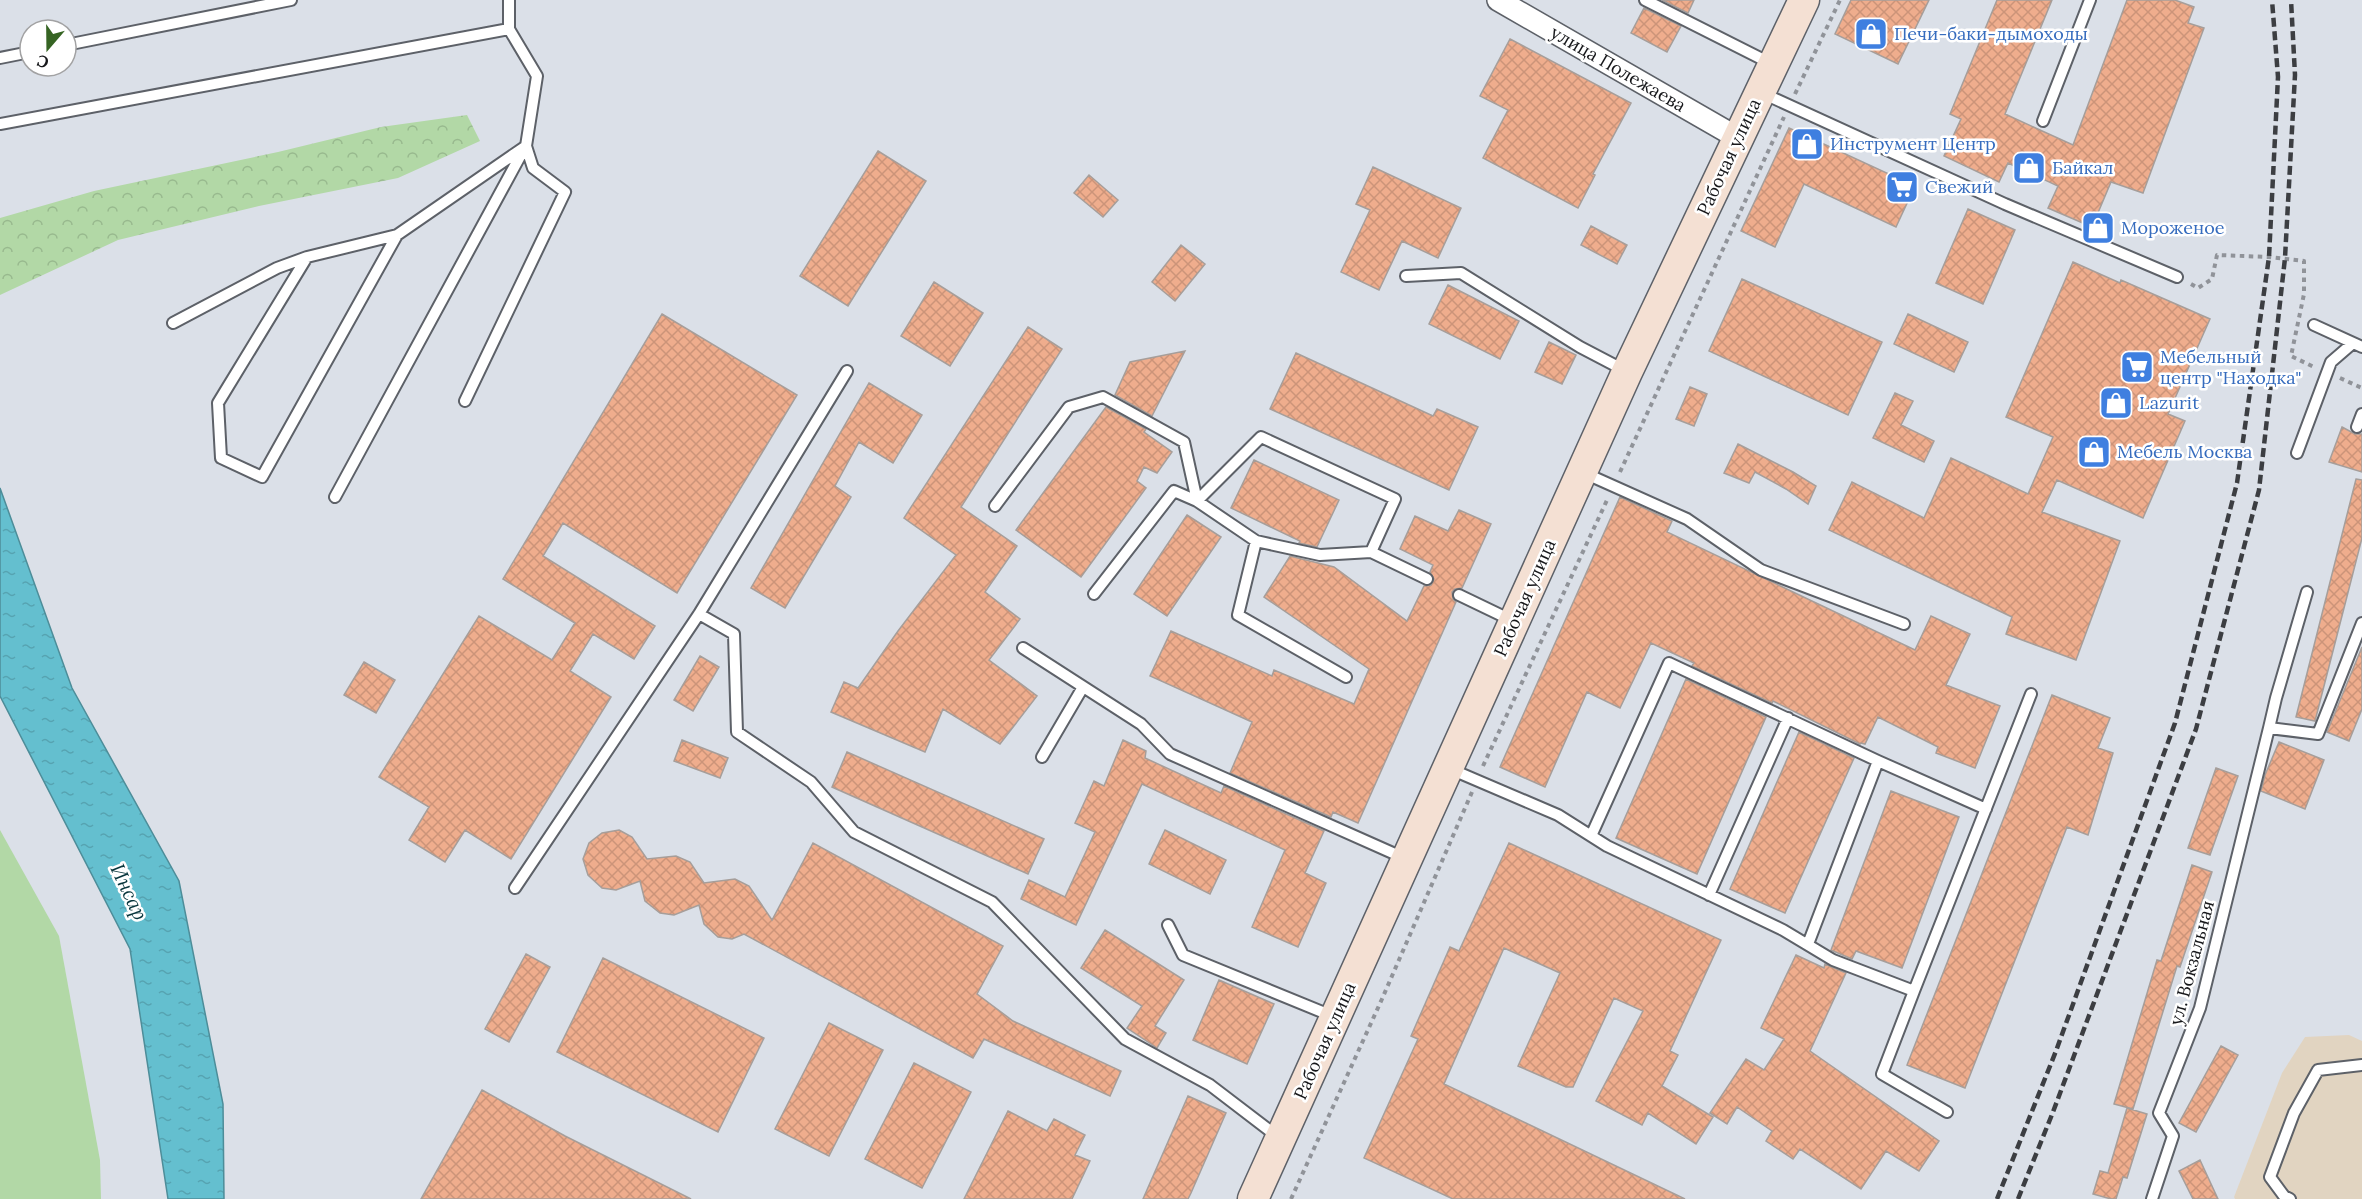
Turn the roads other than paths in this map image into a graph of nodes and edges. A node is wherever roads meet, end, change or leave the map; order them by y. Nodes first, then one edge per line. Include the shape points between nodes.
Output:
1 (291, 0) edge
2 (508, 0) edge
3 (1498, 0) edge
4 (1645, 0) edge
5 (1804, 0) edge
6 (2090, 0) edge
7 (509, 29) junction
8 (78, 43) edge
9 (18, 54) edge
10 (0, 58) edge
11 (1773, 65) junction
12 (1760, 92) junction
13 (2043, 121) dead end
14 (0, 124) edge
15 (1738, 138) junction
16 (526, 146) junction
17 (397, 235) junction
18 (307, 257) junction
19 (1407, 276) dead end
20 (2176, 277) road end
21 (173, 323) dead end
22 (2314, 326) dead end
23 (2357, 345) edge
24 (847, 371) dead end
25 (1627, 372) junction
26 (465, 401) dead end
27 (2362, 414) edge
28 (2357, 427) dead end
29 (2297, 453) dead end
30 (1582, 472) junction
31 (335, 497) dead end
32 (1197, 501) junction
33 (994, 506) dead end
34 (1257, 541) junction
35 (1371, 552) junction
36 (1427, 579) dead end
37 (2307, 592) dead end
38 (1094, 594) dead end
39 (1459, 595) dead end
40 (699, 614) junction
41 (1514, 622) junction
42 (1904, 624) dead end
43 (2362, 624) edge
44 (1023, 648) dead end
45 (1346, 677) dead end
46 (1083, 687) junction
47 (2031, 694) dead end
48 (1788, 718) junction
49 (2269, 728) junction
50 (1042, 757) dead end
51 (1878, 761) junction
52 (1448, 768) junction
53 (1986, 809) junction
54 (1591, 836) junction
55 (1407, 859) junction
56 (515, 888) dead end
57 (1709, 894) junction
58 (1168, 925) dead end
59 (1808, 944) junction
60 (1914, 991) junction
61 (1335, 1017) junction
62 (2362, 1065) edge
63 (1947, 1112) dead end
64 (1280, 1139) junction
65 (1253, 1199) edge
66 (2152, 1199) edge
67 (2290, 1199) edge

1 - 8 lane
2 - 7 lane
3 - 15 street, улица Полежаева
4 - 11 lane
5 - 11 street, Рабочая улица
6 - 13 lane
7 - 14 lane
7 - 16 lane via 537,76
9 - 10 lane
11 - 12 street, Рабочая улица
12 - 15 street, Рабочая улица
12 - 20 lane
15 - 25 street, Рабочая улица
16 - 17 lane
16 - 26 lane via 533,168 565,192
16 - 31 lane
17 - 18 lane
17 - 18 lane via 262,477 221,458 218,403
18 - 21 lane via 277,267
19 - 25 lane via 1461,273
22 - 23 lane
23 - 29 lane via 2331,362
24 - 40 lane
25 - 30 street, Рабочая улица
27 - 28 lane
30 - 41 street, Рабочая улица
30 - 42 lane via 1687,519 1761,570
32 - 33 lane via 1184,442 1103,397 1069,407
32 - 34 lane
32 - 35 lane via 1261,437 1395,499
32 - 38 lane via 1174,491
34 - 35 lane via 1320,555
34 - 45 lane via 1238,615
35 - 36 lane
37 - 49 lane
39 - 41 lane
40 - 56 lane
40 - 64 lane via 734,634 736,732 811,782 854,832 992,902 1125,1039 1210,1085
41 - 52 street, Рабочая улица
43 - 49 lane via 2318,734
44 - 46 lane
46 - 50 lane
46 - 55 lane via 1142,724 1170,754
47 - 53 lane
48 - 51 lane
48 - 54 lane via 1669,663
48 - 57 lane
49 - 66 lane, ул. Вокзальная via 2200,1008 2160,1113 2173,1136
51 - 53 lane
51 - 59 lane
52 - 54 lane via 1558,815
52 - 55 street, Рабочая улица
53 - 60 lane
54 - 57 lane
55 - 61 street, Рабочая улица
57 - 59 lane
58 - 61 lane via 1184,955
59 - 60 lane via 1833,960
60 - 63 lane via 1882,1074
61 - 64 street, Рабочая улица
62 - 67 lane via 2318,1070 2294,1113 2270,1177
64 - 65 street, Рабочая улица

